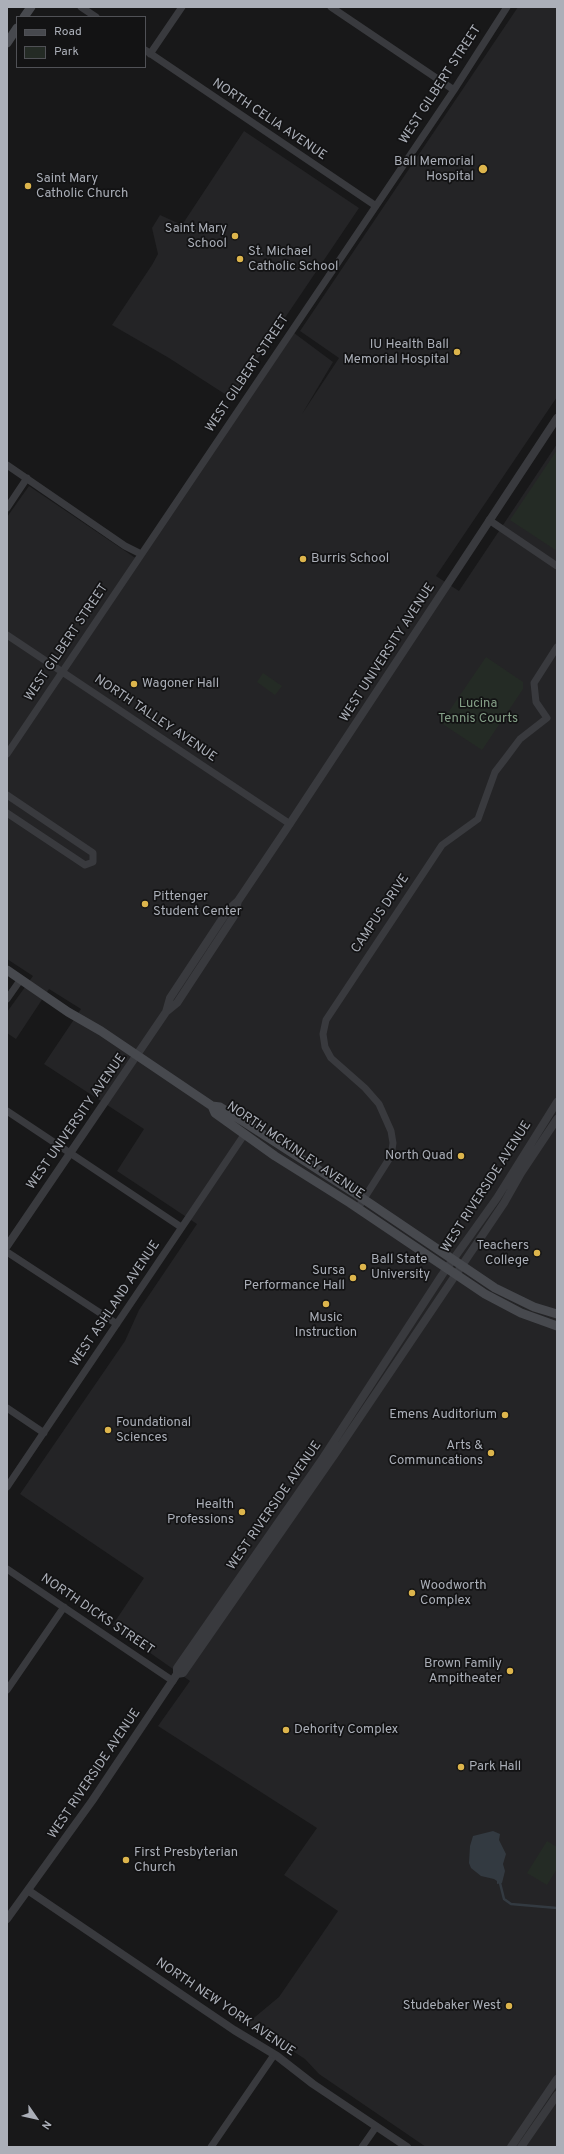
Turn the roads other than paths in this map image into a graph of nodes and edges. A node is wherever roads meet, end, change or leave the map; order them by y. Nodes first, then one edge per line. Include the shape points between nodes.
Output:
1 (31, 7) edge
2 (80, 7) edge
3 (182, 7) edge
4 (331, 7) edge
5 (507, 7) edge
6 (25, 16) edge
7 (94, 16) edge
8 (16, 30) edge
9 (7, 43) edge
10 (148, 52) edge
11 (454, 90) junction
12 (376, 206) junction
13 (557, 418) edge
14 (7, 465) edge
15 (26, 478) junction
16 (7, 508) edge
17 (489, 520) junction
18 (141, 554) junction
19 (557, 566) edge
20 (7, 635) edge
21 (557, 647) edge
22 (61, 671) junction
23 (7, 754) edge
24 (7, 795) edge
25 (7, 813) edge
26 (290, 824) junction
27 (7, 970) edge
28 (21, 979) junction
29 (7, 999) edge
30 (138, 1055) junction
31 (557, 1102) edge
32 (212, 1106) junction
33 (7, 1110) edge
34 (557, 1119) edge
35 (244, 1135) junction
36 (70, 1153) junction
37 (363, 1199) junction
38 (358, 1208) junction
39 (181, 1227) junction
40 (7, 1246) edge
41 (7, 1252) edge
42 (454, 1261) junction
43 (447, 1268) junction
44 (465, 1269) junction
45 (456, 1275) junction
46 (557, 1314) edge
47 (117, 1324) junction
48 (557, 1326) edge
49 (7, 1408) edge
50 (44, 1433) junction
51 (7, 1487) edge
52 (7, 1569) edge
53 (64, 1607) junction
54 (175, 1678) junction
55 (7, 1690) edge
56 (28, 1891) junction
57 (7, 1919) edge
58 (274, 2055) junction
59 (557, 2079) edge
60 (557, 2095) edge
61 (376, 2127) junction
62 (211, 2147) edge
63 (362, 2147) edge
64 (406, 2147) edge
65 (510, 2147) edge
66 (521, 2147) edge

1 - 6 main road
2 - 7 street
3 - 10 street
4 - 11 street
5 - 11 street, WEST GILBERT STREET
8 - 9 main road
10 - 12 street, NORTH CELIA AVENUE
11 - 12 street, WEST GILBERT STREET
12 - 18 street, WEST GILBERT STREET
13 - 17 street, WEST UNIVERSITY AVENUE
14 - 15 street
15 - 16 street
15 - 18 street
17 - 19 street
17 - 26 street, WEST UNIVERSITY AVENUE
18 - 22 street, WEST GILBERT STREET
20 - 22 street, NORTH TALLEY AVENUE
21 - 37 street, CAMPUS DRIVE via 534,683 536,702 547,718 520,739 496,772 478,819 442,845 326,1020 323,1034 325,1047 331,1058 379,1104 391,1131 392,1156
22 - 23 street, WEST GILBERT STREET
22 - 26 street, NORTH TALLEY AVENUE
24 - 25 street via 93,853 93,862 85,866
26 - 30 street, WEST UNIVERSITY AVENUE via 238,901 234,916 210,954 177,1004 166,1012
27 - 28 main road, NORTH MCKINLEY AVENUE
28 - 29 street
28 - 30 main road, NORTH MCKINLEY AVENUE
30 - 32 main road, NORTH MCKINLEY AVENUE
30 - 36 street, WEST UNIVERSITY AVENUE
31 - 42 street, WEST RIVERSIDE AVENUE
32 - 35 main road, NORTH MCKINLEY AVENUE via 214,1113
32 - 37 main road via 220,1107
33 - 36 street
34 - 44 street
35 - 38 main road, NORTH MCKINLEY AVENUE
35 - 39 street, WEST ASHLAND AVENUE
36 - 39 street
36 - 40 street, WEST UNIVERSITY AVENUE
37 - 38 street, CAMPUS DRIVE
37 - 42 main road
38 - 43 main road, NORTH MCKINLEY AVENUE
39 - 47 street, WEST ASHLAND AVENUE
41 - 47 street
42 - 43 street, WEST RIVERSIDE AVENUE
42 - 44 main road
43 - 45 main road, NORTH MCKINLEY AVENUE
43 - 54 street, WEST RIVERSIDE AVENUE via 321,1462 176,1668
44 - 45 street
44 - 46 main road via 514,1299
45 - 48 main road, NORTH MCKINLEY AVENUE via 502,1304
45 - 54 street via 183,1673
47 - 50 street, WEST ASHLAND AVENUE
49 - 50 street
50 - 51 street, WEST ASHLAND AVENUE
52 - 53 street, NORTH DICKS STREET
53 - 54 street, NORTH DICKS STREET
53 - 55 street
54 - 56 street, WEST RIVERSIDE AVENUE
56 - 57 street, WEST RIVERSIDE AVENUE
56 - 58 street, NORTH NEW YORK AVENUE
58 - 61 street, NORTH NEW YORK AVENUE
58 - 62 street
59 - 65 street
60 - 66 street
61 - 63 street
61 - 64 street, NORTH NEW YORK AVENUE

